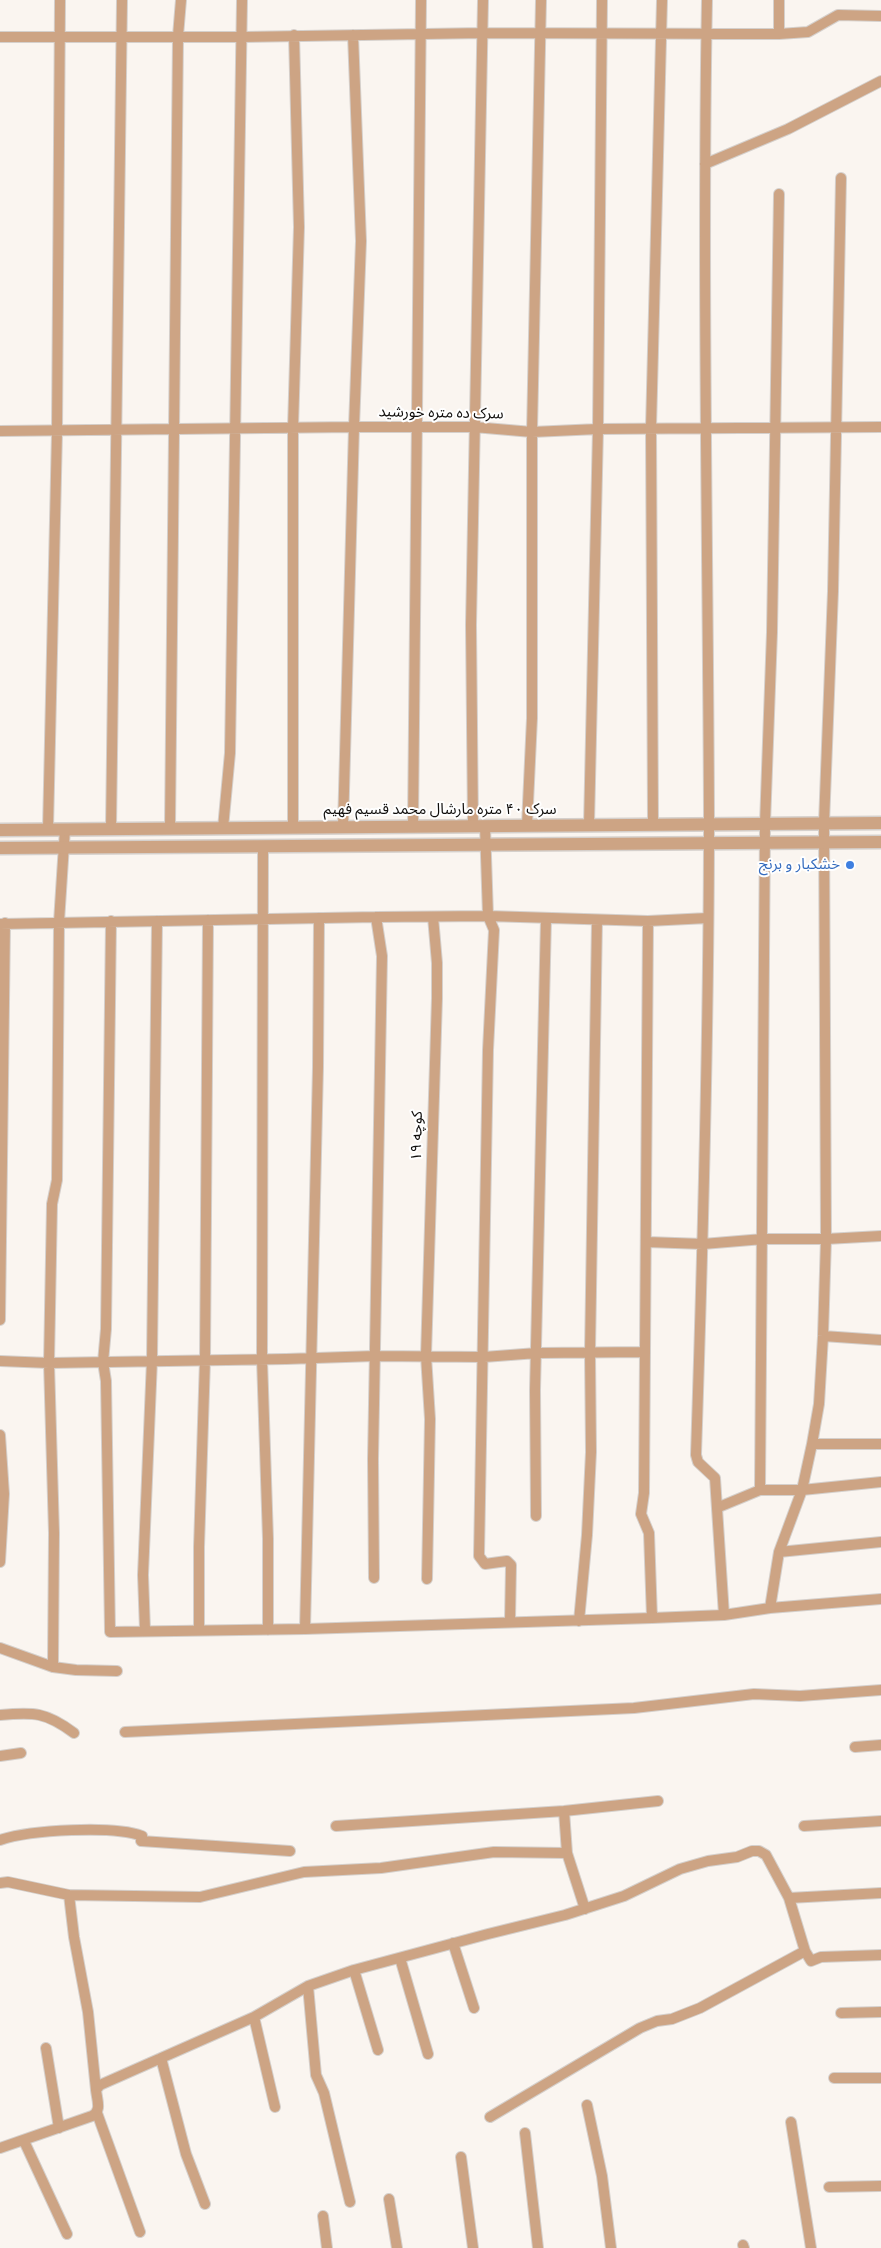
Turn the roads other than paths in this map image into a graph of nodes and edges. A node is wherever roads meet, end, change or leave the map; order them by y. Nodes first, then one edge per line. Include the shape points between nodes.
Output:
1 (60, 0) edge
2 (122, 0) edge
3 (180, 0) edge
4 (242, 0) edge
5 (421, 0) edge
6 (483, 0) edge
7 (541, 0) edge
8 (602, 0) edge
9 (662, 0) edge
10 (707, 0) edge
11 (779, 0) edge
12 (881, 16) edge
13 (483, 33) junction
14 (601, 34) junction
15 (706, 34) junction
16 (778, 34) junction
17 (294, 35) junction
18 (353, 35) junction
19 (421, 35) junction
20 (541, 35) junction
21 (662, 35) junction
22 (60, 36) junction
23 (178, 36) junction
24 (0, 37) edge
25 (121, 37) junction
26 (242, 37) junction
27 (881, 82) edge
28 (705, 164) junction
29 (841, 178) dead end
30 (779, 194) dead end
31 (354, 426) junction
32 (837, 426) junction
33 (474, 427) junction
34 (881, 427) edge
35 (115, 428) junction
36 (175, 428) junction
37 (235, 428) junction
38 (293, 428) junction
39 (417, 428) junction
40 (598, 428) junction
41 (651, 428) junction
42 (707, 428) junction
43 (776, 428) junction
44 (0, 431) edge
45 (57, 432) junction
46 (532, 432) junction
47 (824, 823) junction
48 (881, 823) edge
49 (653, 824) junction
50 (709, 824) junction
51 (765, 824) junction
52 (589, 825) junction
53 (413, 826) junction
54 (479, 826) junction
55 (527, 826) junction
56 (293, 827) junction
57 (343, 827) junction
58 (170, 828) junction
59 (222, 828) junction
60 (48, 829) junction
61 (65, 829) junction
62 (111, 829) junction
63 (0, 830) edge
64 (881, 842) edge
65 (824, 843) junction
66 (708, 844) junction
67 (765, 844) junction
68 (486, 845) junction
69 (263, 846) junction
70 (64, 847) junction
71 (0, 848) edge
72 (488, 916) junction
73 (376, 917) junction
74 (433, 917) junction
75 (319, 918) junction
76 (546, 918) junction
77 (708, 918) junction
78 (263, 919) junction
79 (208, 920) junction
80 (597, 920) junction
81 (111, 921) junction
82 (157, 921) junction
83 (648, 921) junction
84 (59, 922) junction
85 (3, 924) edge
86 (881, 1236) edge
87 (763, 1238) junction
88 (826, 1239) junction
89 (647, 1242) junction
90 (703, 1244) junction
91 (0, 1320) edge
92 (823, 1336) junction
93 (881, 1340) edge
94 (590, 1352) junction
95 (644, 1352) junction
96 (536, 1353) junction
97 (375, 1356) junction
98 (426, 1356) junction
99 (484, 1357) junction
100 (310, 1358) junction
101 (262, 1359) junction
102 (0, 1360) edge
103 (152, 1360) junction
104 (205, 1360) junction
105 (103, 1362) junction
106 (49, 1363) junction
107 (0, 1435) edge
108 (812, 1444) junction
109 (881, 1444) edge
110 (881, 1482) edge
111 (760, 1490) junction
112 (802, 1490) junction
113 (719, 1507) junction
114 (536, 1516) dead end
115 (881, 1542) edge
116 (778, 1552) junction
117 (0, 1562) edge
118 (374, 1578) dead end
119 (427, 1579) dead end
120 (881, 1599) edge
121 (770, 1608) junction
122 (724, 1615) junction
123 (652, 1618) junction
124 (580, 1621) junction
125 (510, 1622) junction
126 (199, 1629) junction
127 (305, 1629) junction
128 (145, 1630) junction
129 (268, 1630) junction
130 (0, 1648) edge
131 (53, 1667) junction
132 (117, 1671) dead end
133 (881, 1690) edge
134 (0, 1715) edge
135 (125, 1732) dead end
136 (74, 1733) dead end
137 (881, 1745) edge
138 (855, 1747) dead end
139 (21, 1753) dead end
140 (0, 1756) edge
141 (658, 1801) dead end
142 (564, 1811) junction
143 (881, 1821) edge
144 (336, 1826) dead end
145 (804, 1826) dead end
146 (0, 1840) edge
147 (290, 1851) dead end
148 (567, 1853) junction
149 (0, 1883) edge
150 (881, 1893) edge
151 (69, 1895) junction
152 (789, 1898) junction
153 (585, 1909) junction
154 (453, 1943) junction
155 (805, 1951) junction
156 (881, 1955) edge
157 (400, 1958) junction
158 (354, 1970) junction
159 (308, 1986) junction
160 (474, 2008) dead end
161 (881, 2012) edge
162 (841, 2013) dead end
163 (254, 2017) junction
164 (46, 2048) dead end
165 (378, 2050) dead end
166 (428, 2054) dead end
167 (161, 2058) junction
168 (834, 2078) dead end
169 (881, 2078) edge
170 (96, 2090) junction
171 (587, 2105) dead end
172 (276, 2107) dead end
173 (97, 2114) junction
174 (490, 2117) dead end
175 (791, 2122) dead end
176 (59, 2128) junction
177 (525, 2133) dead end
178 (24, 2141) junction
179 (0, 2148) edge
180 (461, 2156) dead end
181 (881, 2186) edge
182 (829, 2187) dead end
183 (390, 2199) dead end
184 (350, 2202) dead end
185 (205, 2204) dead end
186 (323, 2216) dead end
187 (140, 2232) dead end
188 (67, 2234) dead end
189 (327, 2248) edge
190 (397, 2248) edge
191 (473, 2248) edge
192 (538, 2248) edge
193 (611, 2248) edge
194 (811, 2248) edge

1 - 22 street
2 - 25 street
3 - 23 street
4 - 26 street
5 - 19 street
6 - 13 street
7 - 20 street
8 - 14 street
9 - 21 street
10 - 15 street
11 - 16 street
12 - 16 street via 838,15 808,32
13 - 19 street
13 - 20 street
13 - 33 street
14 - 20 street
14 - 21 street
14 - 40 street
15 - 16 street
15 - 21 street
15 - 28 street
17 - 18 street
17 - 26 street
17 - 38 street via 299,228
18 - 19 street
18 - 31 street via 361,241
19 - 39 street
20 - 46 street
21 - 41 street
22 - 24 street
22 - 25 street
22 - 45 street
23 - 25 street
23 - 26 street
23 - 36 street
25 - 35 street
26 - 37 street
27 - 28 street via 788,129
28 - 42 street
29 - 32 street
30 - 43 street
31 - 38 street, سرک ده متره خورشید
31 - 39 street, سرک ده متره خورشید
31 - 57 street
32 - 34 street, سرک ده متره خورشید
32 - 43 street, سرک ده متره خورشید
32 - 47 street
33 - 39 street, سرک ده متره خورشید
33 - 46 street, سرک ده متره خورشید
33 - 54 street via 471,625
35 - 36 street, سرک ده متره خورشید
35 - 45 street, سرک ده متره خورشید
35 - 62 street
36 - 37 street, سرک ده متره خورشید
36 - 58 street
37 - 38 street, سرک ده متره خورشید
37 - 59 street via 230,753
38 - 56 street
39 - 53 street
40 - 41 street, سرک ده متره خورشید
40 - 46 street, سرک ده متره خورشید
40 - 52 street
41 - 42 street, سرک ده متره خورشید
41 - 49 street
42 - 43 street, سرک ده متره خورشید
42 - 50 street
43 - 51 street
44 - 45 street, سرک ده متره خورشید
45 - 60 street
46 - 55 street via 532,718
47 - 48 street, سرک ۴۰ متره مارشال محمد قسیم فهیم
47 - 51 street, سرک ۴۰ متره مارشال محمد قسیم فهیم
47 - 65 street
49 - 50 street, سرک ۴۰ متره مارشال محمد قسیم فهیم
49 - 52 street, سرک ۴۰ متره مارشال محمد قسیم فهیم
50 - 51 street, سرک ۴۰ متره مارشال محمد قسیم فهیم
50 - 66 street
51 - 67 street
52 - 55 street, سرک ۴۰ متره مارشال محمد قسیم فهیم
53 - 54 street, سرک ۴۰ متره مارشال محمد قسیم فهیم
53 - 57 street, سرک ۴۰ متره مارشال محمد قسیم فهیم
54 - 55 street, سرک ۴۰ متره مارشال محمد قسیم فهیم
54 - 68 street
56 - 57 street, سرک ۴۰ متره مارشال محمد قسیم فهیم
56 - 59 street, سرک ۴۰ متره مارشال محمد قسیم فهیم
58 - 59 street, سرک ۴۰ متره مارشال محمد قسیم فهیم
58 - 62 street, سرک ۴۰ متره مارشال محمد قسیم فهیم
60 - 61 street, سرک ۴۰ متره مارشال محمد قسیم فهیم
60 - 63 street, سرک ۴۰ متره مارشال محمد قسیم فهیم
61 - 62 street, سرک ۴۰ متره مارشال محمد قسیم فهیم
61 - 70 street
64 - 65 street
65 - 67 street
65 - 88 street
66 - 67 street
66 - 68 street
66 - 77 street
67 - 87 street
68 - 69 street
68 - 72 street
69 - 70 street
69 - 78 street
70 - 71 street
70 - 84 street
72 - 74 street
72 - 76 street
72 - 99 street via 494,930 486,1118
73 - 74 street
73 - 75 street
73 - 97 street via 382,956
74 - 98 street, کوچه ۱۹ via 437,998
75 - 78 street
75 - 100 street
76 - 80 street
76 - 96 street
77 - 83 street
77 - 90 street
78 - 79 street
78 - 101 street
79 - 82 street
79 - 104 street
80 - 83 street
80 - 94 street
81 - 82 street
81 - 84 street
81 - 105 street
82 - 103 street
83 - 89 street
84 - 85 street
84 - 106 street via 57,1180 52,1204
85 - 91 street
86 - 88 street
87 - 88 street
87 - 90 street
87 - 111 street
88 - 92 street
89 - 90 street
89 - 95 street
90 - 113 street via 696,1455 698,1462 715,1478
92 - 93 street
92 - 108 street via 819,1404
94 - 95 street
94 - 96 street
94 - 124 street via 591,1452
95 - 123 street via 642,1514 649,1532
96 - 99 street
96 - 114 street
97 - 98 street
97 - 100 street
97 - 118 street
98 - 99 street
98 - 119 street, کوچه ۱۹ via 430,1419
99 - 125 street via 479,1556 485,1564 507,1561 511,1565
100 - 101 street
100 - 127 street
101 - 104 street
101 - 129 street
102 - 106 street
103 - 104 street
103 - 105 street
103 - 128 street via 143,1575
104 - 126 street
105 - 106 street
105 - 128 street via 106,1381 110,1632
106 - 131 street via 55,1607
107 - 117 street via 4,1494
108 - 109 street
108 - 112 street
110 - 112 street
111 - 112 street
111 - 113 street
112 - 116 street
113 - 122 street
115 - 116 street
116 - 121 street
120 - 121 street
121 - 122 street
122 - 123 street
123 - 124 street
124 - 125 street
125 - 127 street
126 - 128 street
126 - 129 street
127 - 129 street
130 - 131 street
131 - 132 street
133 - 135 street via 800,1696 754,1694 626,1708
134 - 136 street via 32,1712 57,1720
137 - 138 street
139 - 140 street
141 - 142 street
142 - 144 street
142 - 148 street
143 - 145 street
146 - 147 street via 48,1830 111,1831 134,1833 142,1836 141,1841
148 - 151 street via 494,1852 381,1868 304,1872 200,1897
148 - 153 street
149 - 151 street
150 - 152 street
151 - 170 street via 88,2012
152 - 153 street via 766,1855 758,1850 680,1869 624,1896
152 - 155 street
153 - 154 street
154 - 157 street
154 - 160 street
155 - 156 street via 811,1961 821,1957
155 - 174 street via 700,2008 640,2028
157 - 158 street
157 - 166 street
158 - 159 street
158 - 165 street
159 - 163 street
159 - 184 street via 316,2075 325,2097
161 - 162 street
163 - 167 street
163 - 172 street
164 - 176 street
167 - 170 street via 110,2080
167 - 185 street via 186,2154
168 - 169 street
170 - 173 street
171 - 193 street via 602,2176
173 - 176 street
173 - 187 street
175 - 194 street
176 - 178 street
177 - 192 street
178 - 179 street
178 - 188 street
180 - 191 street
181 - 182 street
183 - 190 street
186 - 189 street

